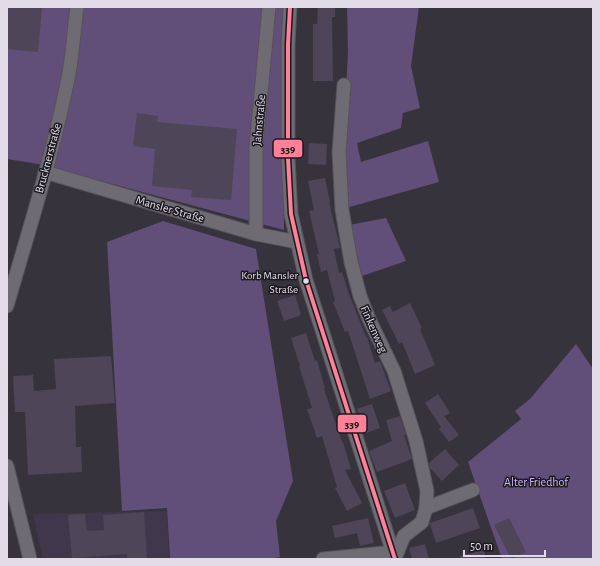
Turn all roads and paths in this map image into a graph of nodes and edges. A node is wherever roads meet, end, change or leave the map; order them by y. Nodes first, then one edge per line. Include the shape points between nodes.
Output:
1 (77, 7) edge
2 (269, 7) edge
3 (290, 7) edge
4 (344, 84) dead end
5 (45, 172) junction
6 (256, 234) junction
7 (296, 242) junction
8 (7, 306) edge
9 (7, 466) edge
10 (473, 490) dead end
11 (426, 508) junction
12 (393, 558) edge
13 (30, 559) edge
14 (323, 559) edge

1 - 5 street, Brucknerstraße via 69,73
2 - 6 street, Jahnstraße via 256,147
3 - 7 street via 289,187
4 - 11 street, Finkenweg via 339,152 342,210 351,262 369,319 394,371 416,442 427,491
5 - 6 street, Mansler Straße
5 - 8 street, Brucknerstraße
6 - 7 street, Mansler Straße
7 - 12 street
9 - 13 street
10 - 11 street
11 - 12 street, Finkenweg via 422,522 404,536
12 - 14 street via 384,553

